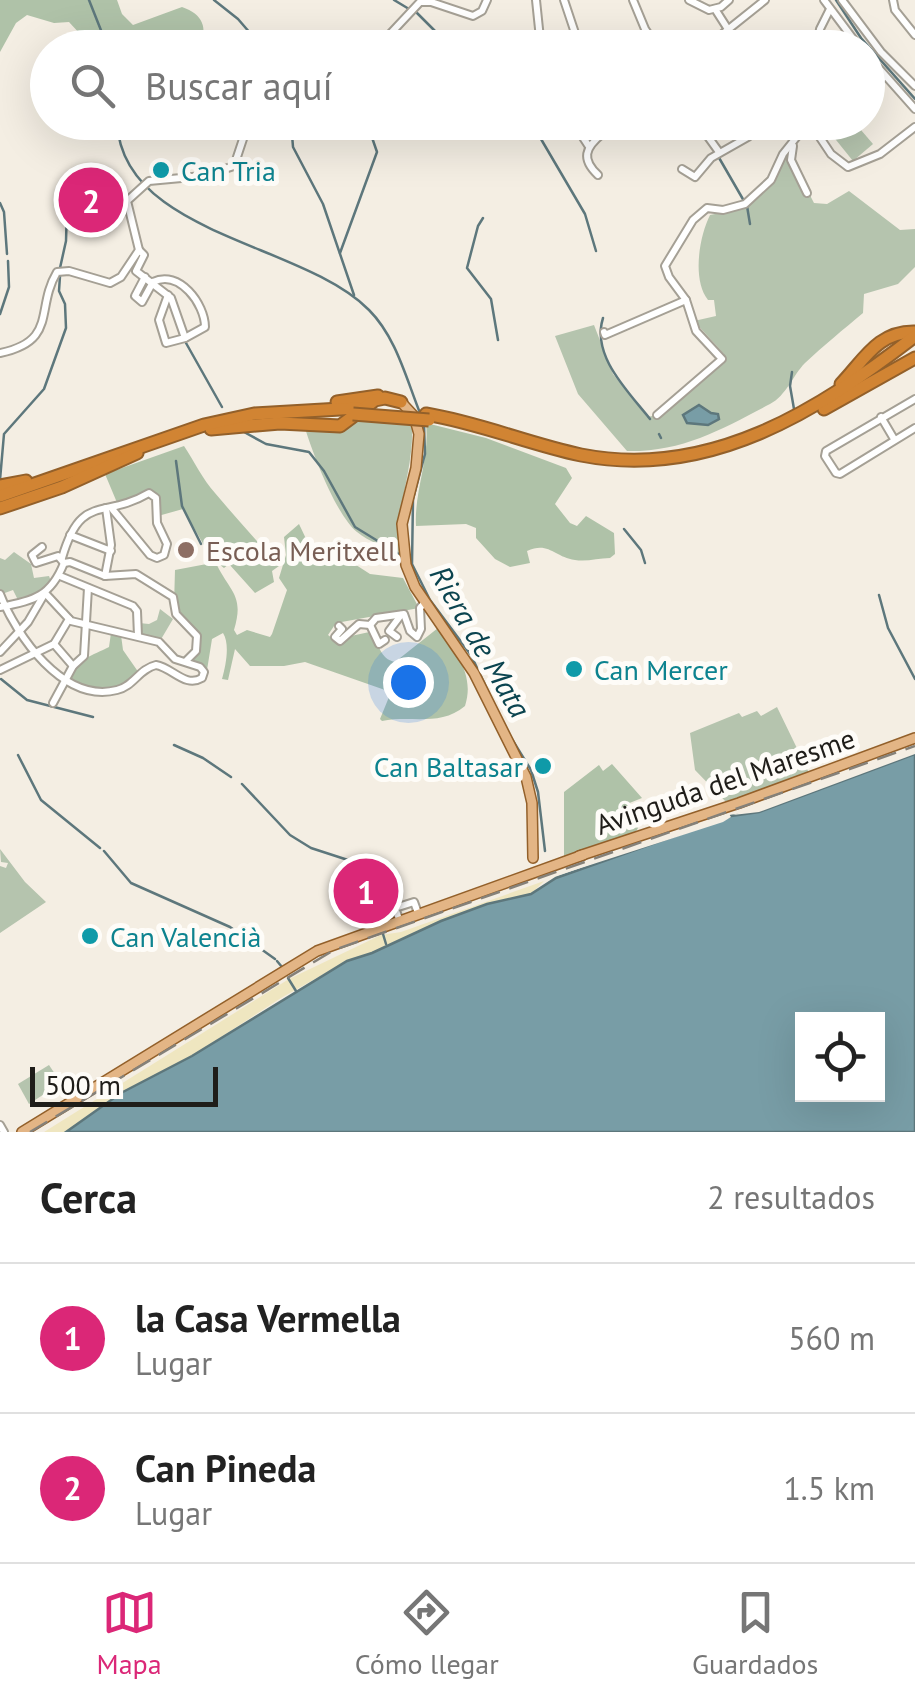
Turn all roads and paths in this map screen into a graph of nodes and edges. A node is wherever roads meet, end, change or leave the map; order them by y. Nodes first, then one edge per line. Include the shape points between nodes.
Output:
1 (487, 0) edge
2 (536, 0) edge
3 (564, 0) edge
4 (633, 0) edge
5 (689, 0) edge
6 (729, 0) edge
7 (765, 0) edge
8 (824, 0) edge
9 (842, 0) edge
10 (893, 0) edge
11 (830, 9) junction
12 (715, 10) junction
13 (394, 30) edge
14 (539, 30) edge
15 (574, 30) edge
16 (647, 30) edge
17 (727, 30) edge
18 (729, 30) edge
19 (822, 30) edge
20 (846, 30) edge
21 (863, 30) edge
22 (914, 30) edge
23 (885, 54) edge
24 (885, 78) edge
25 (915, 86) edge
26 (915, 110) edge
27 (915, 127) edge
28 (243, 140) edge
29 (585, 140) edge
30 (592, 140) edge
31 (710, 140) edge
32 (742, 140) edge
33 (795, 140) edge
34 (796, 140) edge
35 (822, 140) edge
36 (588, 145) junction
37 (719, 152) junction
38 (682, 169) dead end
39 (598, 175) dead end
40 (806, 193) dead end
41 (139, 250) junction
42 (145, 276) junction
43 (154, 282) junction
44 (168, 295) junction
45 (686, 300) junction
46 (604, 332) dead end
47 (914, 336) edge
48 (186, 338) junction
49 (0, 353) edge
50 (915, 358) edge
51 (915, 399) edge
52 (401, 402) junction
53 (824, 408) junction
54 (356, 411) junction
55 (254, 414) junction
56 (657, 414) dead end
57 (881, 417) junction
58 (428, 418) junction
59 (915, 428) edge
60 (212, 429) junction
61 (894, 439) junction
62 (84, 467) junction
63 (0, 486) edge
64 (0, 502) edge
65 (110, 509) junction
66 (70, 535) junction
67 (42, 547) dead end
68 (110, 551) junction
69 (63, 560) junction
70 (60, 576) junction
71 (106, 576) junction
72 (88, 588) junction
73 (45, 593) junction
74 (0, 594) edge
75 (425, 602) junction
76 (2, 607) edge
77 (402, 614) junction
78 (380, 617) junction
79 (69, 620) junction
80 (86, 624) junction
81 (370, 625) junction
82 (339, 626) dead end
83 (18, 634) junction
84 (376, 634) junction
85 (138, 636) junction
86 (387, 636) junction
87 (397, 637) dead end
88 (54, 644) junction
89 (0, 652) edge
90 (34, 654) junction
91 (181, 661) junction
92 (73, 666) junction
93 (0, 670) edge
94 (66, 678) junction
95 (53, 703) dead end
96 (915, 738) edge
97 (539, 862) junction
98 (0, 1125) edge
99 (4, 1132) edge
100 (20, 1132) edge

1 - 13 street via 476,16 420,2
2 - 14 street
3 - 15 street
4 - 16 street
5 - 12 street
6 - 12 street
7 - 18 street
8 - 11 street
9 - 21 street
10 - 22 street
11 - 19 street
11 - 20 street
12 - 17 street
23 - 25 street
24 - 26 street
27 - 35 street via 880,154 848,167
28 - 41 street via 234,166 142,185 127,201
29 - 36 street
30 - 36 street
31 - 37 street
32 - 37 street
33 - 45 street via 768,184 745,204 708,206 694,220 665,268
34 - 40 street via 791,160
36 - 39 street via 586,158
37 - 38 street via 695,177
41 - 42 street via 144,255 135,270
41 - 49 street via 114,282 57,272 36,335
42 - 43 street
42 - 43 street via 136,296 142,302
43 - 44 street
43 - 48 street via 171,279 197,301 206,326
44 - 48 street
44 - 48 street via 159,320 164,342
45 - 46 street
45 - 56 street via 696,331 722,359
47 - 53 highway
47 - 58 highway via 881,340 840,386 791,419 681,458 637,461 569,452 480,425
50 - 53 highway
51 - 57 street
52 - 55 highway via 378,396
52 - 60 highway via 376,400 340,426
52 - 75 main road via 417,422 419,442 403,515 403,550
53 - 58 highway via 730,452 648,466 582,460
54 - 55 highway
54 - 58 highway, bridge
54 - 60 highway
55 - 62 highway via 173,434
57 - 61 street
57 - 61 street via 826,451 831,464 840,474
59 - 61 street
60 - 64 highway
62 - 63 highway
62 - 64 highway
65 - 65 street via 154,495 164,555 150,555
65 - 66 street via 83,516
65 - 68 street
66 - 68 street
66 - 69 street
67 - 69 street via 32,555 35,562
68 - 71 street
69 - 70 street
69 - 71 street
70 - 72 street
70 - 73 street
71 - 91 street via 136,574 173,597 174,611 197,638 194,656
72 - 80 street
72 - 85 street via 135,608
73 - 76 street
73 - 79 street
73 - 83 street
74 - 76 street
75 - 77 street via 418,636
75 - 97 main road via 476,677 526,777
76 - 83 street
77 - 78 street
77 - 86 street
78 - 81 street
78 - 84 street
79 - 80 street
79 - 88 street
80 - 85 street
80 - 92 street via 84,656
81 - 82 street via 361,623 338,641
81 - 84 street
83 - 89 street
83 - 90 street
84 - 86 street via 380,644
85 - 91 street via 159,642
86 - 87 street
88 - 90 street
88 - 92 street
90 - 93 street
90 - 94 street
91 - 94 street via 202,670 202,678 196,682 156,665 112,691
92 - 94 street
94 - 95 street
96 - 97 main road, Avinguda del Maresme via 583,855
97 - 100 main road, Avinguda del Maresme via 508,881 296,962
98 - 99 street

